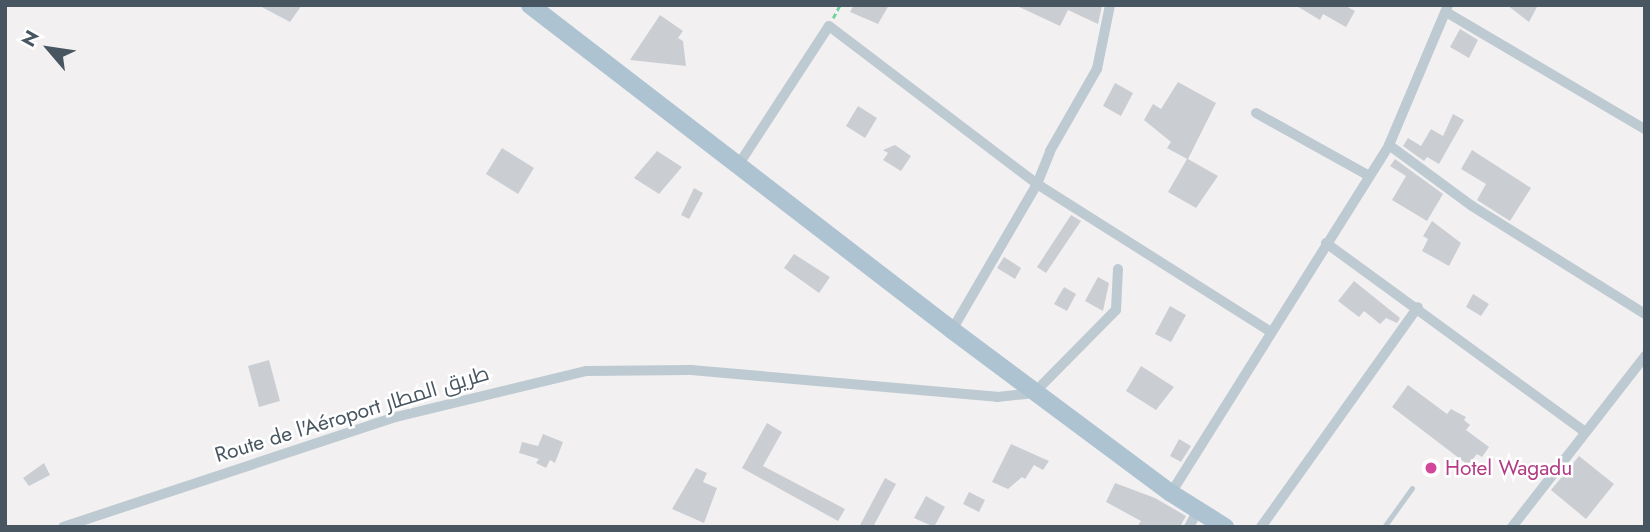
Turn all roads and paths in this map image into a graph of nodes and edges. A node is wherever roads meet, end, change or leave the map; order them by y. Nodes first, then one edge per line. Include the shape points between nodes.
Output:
1 (530, 5) edge
2 (1110, 5) edge
3 (1447, 8) edge
4 (1256, 113) dead end
5 (1645, 129) edge
6 (1389, 145) junction
7 (737, 167) junction
8 (1369, 176) junction
9 (1037, 184) junction
10 (1326, 243) junction
11 (1118, 269) dead end
12 (1418, 307) junction
13 (1645, 314) edge
14 (952, 330) junction
15 (1271, 332) junction
16 (1645, 356) edge
17 (1035, 392) junction
18 (1585, 432) junction
19 (1412, 488) dead end
20 (1171, 493) junction
21 (1198, 510) junction
22 (63, 527) edge
23 (1189, 527) edge
24 (1225, 527) edge
25 (1261, 527) edge
26 (1384, 527) edge
27 (1512, 527) edge

1 - 7 main road
2 - 9 street via 1097,69
3 - 5 street
3 - 6 street
4 - 8 street
6 - 8 street
6 - 13 street via 1472,206
7 - 9 street via 829,26
7 - 14 main road
8 - 10 street
9 - 14 street
9 - 15 street
10 - 12 street
10 - 15 street
11 - 17 street via 1116,310
12 - 18 street
12 - 25 street
14 - 17 main road
15 - 20 street
16 - 18 street
17 - 20 main road
17 - 22 street, Route de l'Aéroport طريق المطار via 997,397 691,370 586,371 396,417
18 - 27 street
19 - 26 lane
20 - 21 main road
21 - 23 street
21 - 24 main road

